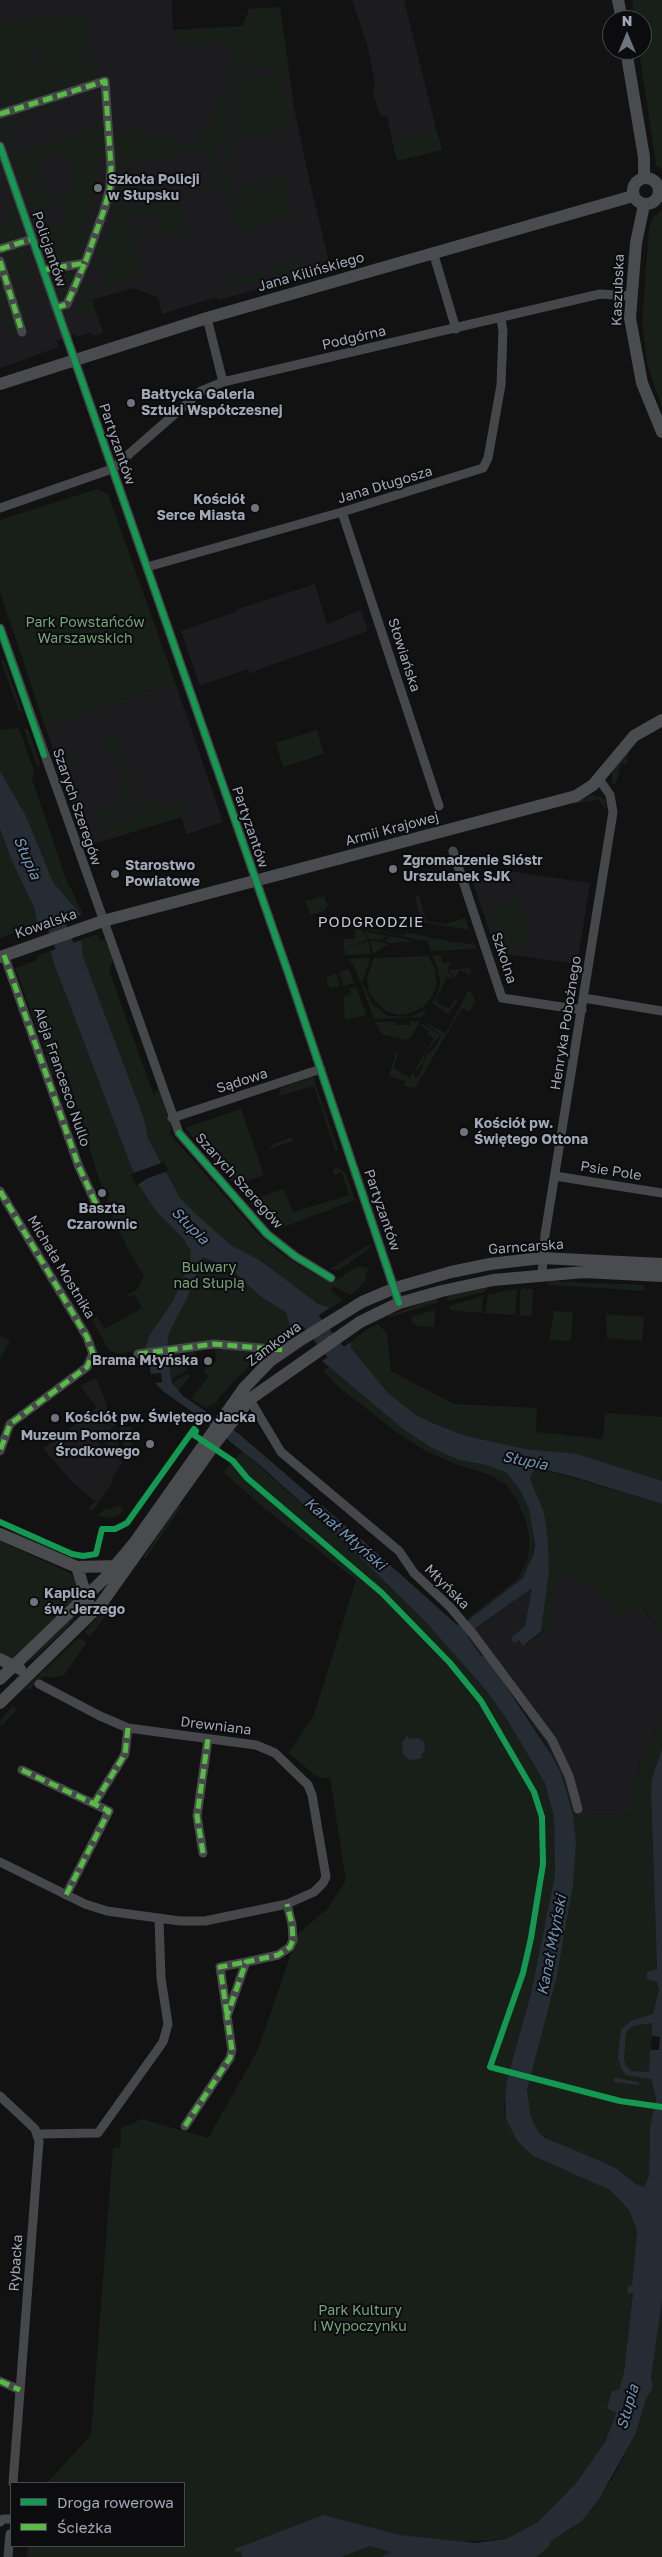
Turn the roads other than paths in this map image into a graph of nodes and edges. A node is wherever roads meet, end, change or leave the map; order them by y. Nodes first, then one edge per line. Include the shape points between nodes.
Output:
1 (628, 60) edge
2 (0, 114) edge
3 (0, 146) edge
4 (644, 178) junction
5 (633, 196) junction
6 (644, 205) junction
7 (32, 239) junction
8 (0, 250) edge
9 (432, 252) junction
10 (0, 261) edge
11 (85, 263) junction
12 (43, 270) junction
13 (631, 296) junction
14 (56, 308) junction
15 (206, 318) junction
16 (501, 318) junction
17 (456, 329) junction
18 (22, 332) dead end
19 (74, 359) junction
20 (223, 382) junction
21 (0, 384) edge
22 (662, 432) edge
23 (112, 469) junction
24 (0, 508) edge
25 (342, 512) junction
26 (147, 567) junction
27 (0, 628) edge
28 (662, 720) edge
29 (599, 780) junction
30 (439, 806) dead end
31 (453, 851) dead end
32 (256, 881) junction
33 (103, 921) junction
34 (2, 956) edge
35 (584, 998) junction
36 (582, 1010) junction
37 (662, 1011) edge
38 (321, 1069) junction
39 (172, 1118) junction
40 (555, 1176) junction
41 (0, 1191) edge
42 (662, 1193) edge
43 (97, 1206) dead end
44 (542, 1258) junction
45 (662, 1264) edge
46 (542, 1274) junction
47 (662, 1276) edge
48 (331, 1278) dead end
49 (395, 1288) junction
50 (399, 1303) junction
51 (290, 1347) junction
52 (138, 1354) dead end
53 (247, 1394) junction
54 (4, 1425) edge
55 (0, 1451) edge
56 (0, 1534) edge
57 (115, 1566) junction
58 (78, 1567) junction
59 (87, 1596) junction
60 (89, 1617) junction
61 (0, 1659) edge
62 (14, 1666) junction
63 (0, 1679) edge
64 (35, 1679) junction
65 (0, 1703) edge
66 (128, 1728) junction
67 (208, 1739) junction
68 (22, 1770) dead end
69 (94, 1804) junction
70 (578, 1809) dead end
71 (203, 1853) dead end
72 (0, 1862) edge
73 (66, 1895) junction
74 (287, 1904) junction
75 (159, 1919) junction
76 (246, 1962) junction
77 (227, 2016) junction
78 (0, 2096) edge
79 (185, 2126) dead end
80 (38, 2134) junction
81 (0, 2381) edge
82 (20, 2390) junction
83 (13, 2482) edge
84 (0, 2531) edge
85 (10, 2534) edge
86 (8, 2557) edge

1 - 4 main road via 644,157
2 - 11 street via 105,81 110,188
3 - 7 street, Policjantów
4 - 5 main road via 634,184
4 - 6 main road via 655,181 660,191 655,202
5 - 6 main road
5 - 9 main road, Jana Kilińskiego
6 - 13 main road, Kaszubska via 636,243
7 - 8 street
7 - 12 street, Policjantów
9 - 15 main road, Jana Kilińskiego
9 - 17 street
10 - 18 street
11 - 12 street
11 - 14 street via 67,304
12 - 14 street, Policjantów
13 - 16 street, Podgórna via 600,294
13 - 22 main road, Kaszubska via 637,364
14 - 19 street, Policjantów
15 - 19 main road, Jana Kilińskiego
15 - 20 street
16 - 17 street, Podgórna
16 - 25 street, Jana Długosza via 501,385 488,458 483,468
17 - 20 street, Podgórna
19 - 21 main road, Jana Kilińskiego
19 - 23 street, Partyzantów
20 - 23 street, Podgórna via 201,391
23 - 24 street
23 - 26 street, Partyzantów
25 - 26 street, Jana Długosza
25 - 30 street, Słowiańska
26 - 32 street, Partyzantów
27 - 33 street, Szarych Szeregów
28 - 29 main road, Armii Krajowej via 629,740
29 - 32 main road, Armii Krajowej via 576,796
29 - 35 street, Henryka Pobożnego via 610,795 613,812
31 - 36 street, Szkolna via 502,998
32 - 33 main road, Armii Krajowej
32 - 38 street, Partyzantów
33 - 34 main road, Kowalska
33 - 39 street, Szarych Szeregów
34 - 43 street, Aleja Francesco Nullo via 79,1167
35 - 36 street, Henryka Pobożnego
35 - 37 street
36 - 40 street, Henryka Pobożnego
38 - 39 street, Sądowa
38 - 49 street, Partyzantów
39 - 48 street, Szarych Szeregów via 179,1133 267,1234
40 - 42 street, Psie Pole
40 - 44 street, Henryka Pobożnego
41 - 54 street, Michała Mostnika via 91,1344 93,1359 87,1367
44 - 45 main road, Garncarska
44 - 46 street, Henryka Pobożnego
44 - 49 main road, Garncarska via 490,1264
46 - 47 main road, Garncarska via 593,1272
46 - 50 main road, Garncarska via 481,1282
49 - 50 street, Partyzantów
49 - 51 main road, Zamkowa
50 - 53 main road, Zamkowa via 360,1322
51 - 52 street via 214,1344
51 - 53 main road, Zamkowa via 270,1361
53 - 57 main road, Zamkowa
53 - 60 main road, Zamkowa via 115,1587
53 - 70 street, Młyńska via 281,1452 399,1551 414,1573 473,1634 552,1740 574,1790
54 - 55 street
56 - 58 main road
57 - 58 main road
57 - 59 main road, Zamkowa
58 - 59 main road
59 - 60 main road
59 - 62 main road, Zamkowa
60 - 64 main road, Zamkowa
61 - 62 main road
62 - 63 main road, Zamkowa
62 - 64 main road
64 - 65 main road, Zamkowa
64 - 66 street, Drewniana
66 - 67 street, Drewniana
66 - 69 street via 125,1754
67 - 71 street via 197,1816
67 - 74 street, Drewniana via 263,1746 293,1768 308,1785 326,1869 324,1883
68 - 69 street
69 - 73 street via 108,1811
72 - 73 street
73 - 75 street via 107,1911
74 - 75 street via 199,1921
74 - 76 street via 292,1924 290,1947 278,1955
75 - 80 street via 160,1978 168,2024 163,2042 98,2133
76 - 77 street
76 - 77 street via 220,1967
77 - 79 street via 232,2050 230,2058
78 - 80 street
80 - 82 street, Rybacka
81 - 82 street
82 - 83 street, Rybacka
84 - 85 street
85 - 86 street

